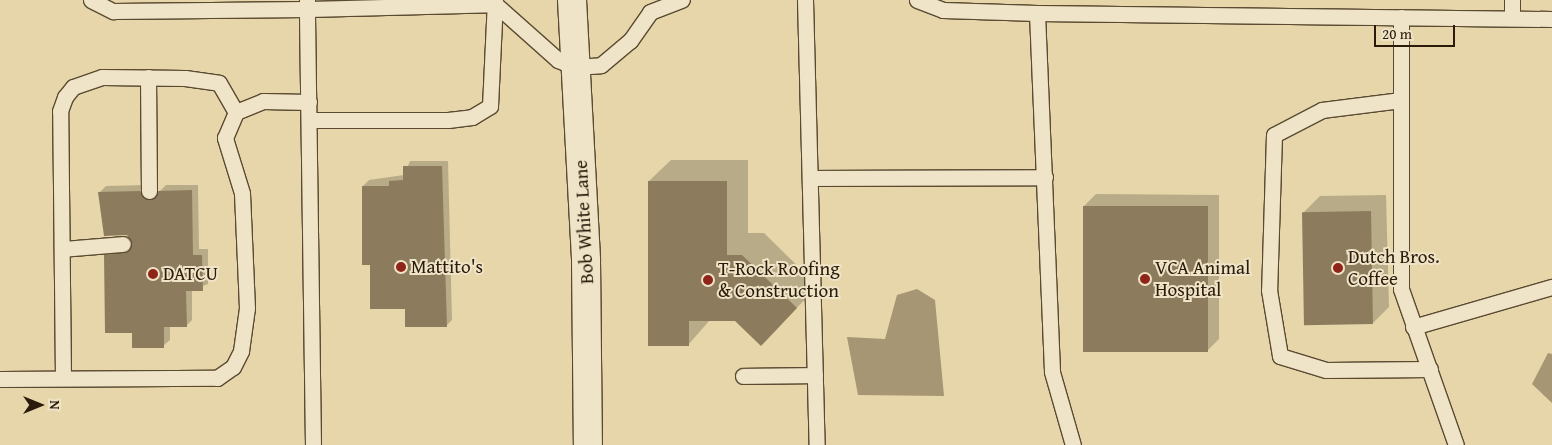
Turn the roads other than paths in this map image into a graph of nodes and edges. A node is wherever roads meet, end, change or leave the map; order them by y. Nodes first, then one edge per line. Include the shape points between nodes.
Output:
1 (91, 0) edge
2 (572, 0) edge
3 (682, 0) edge
4 (805, 0) edge
5 (917, 0) edge
6 (1512, 0) edge
7 (495, 2) edge
8 (307, 5) edge
9 (1037, 13) junction
10 (1401, 17) junction
11 (1512, 18) junction
12 (1552, 19) edge
13 (575, 67) junction
14 (148, 77) junction
15 (1401, 100) junction
16 (308, 102) junction
17 (236, 112) junction
18 (308, 120) junction
19 (1045, 177) junction
20 (810, 178) junction
21 (149, 191) dead end
22 (123, 244) dead end
23 (62, 248) junction
24 (1552, 288) edge
25 (1413, 327) junction
26 (1430, 369) junction
27 (815, 375) junction
28 (743, 376) dead end
29 (0, 378) edge
30 (63, 378) junction
31 (313, 445) edge
32 (588, 445) edge
33 (817, 445) edge
34 (1073, 445) edge
35 (1456, 445) edge

1 - 8 lane via 113,11
2 - 13 street, Bob White Lane
3 - 13 lane via 650,12 630,41 601,65
4 - 20 lane
5 - 9 lane via 943,10
6 - 11 lane
7 - 8 lane
7 - 13 lane via 558,60
7 - 18 lane via 490,106 472,117 448,120
8 - 16 lane
9 - 10 lane
9 - 19 lane
10 - 11 lane
10 - 15 lane
11 - 12 lane
13 - 32 street, Bob White Lane via 588,309
14 - 17 lane via 219,84
14 - 21 lane
14 - 23 lane via 102,77 73,87 65,97 60,111
15 - 25 lane via 1401,289
15 - 26 lane via 1322,110 1274,136 1269,290 1280,356 1326,370
16 - 17 lane via 263,101
16 - 18 lane
17 - 30 lane via 225,138 242,193 247,308 241,351 233,367 217,378
18 - 31 lane
19 - 20 lane
19 - 34 lane via 1052,372
20 - 27 lane
22 - 23 lane
23 - 30 lane
24 - 25 lane
25 - 26 lane
26 - 35 lane
27 - 28 lane
27 - 33 lane
29 - 30 lane

